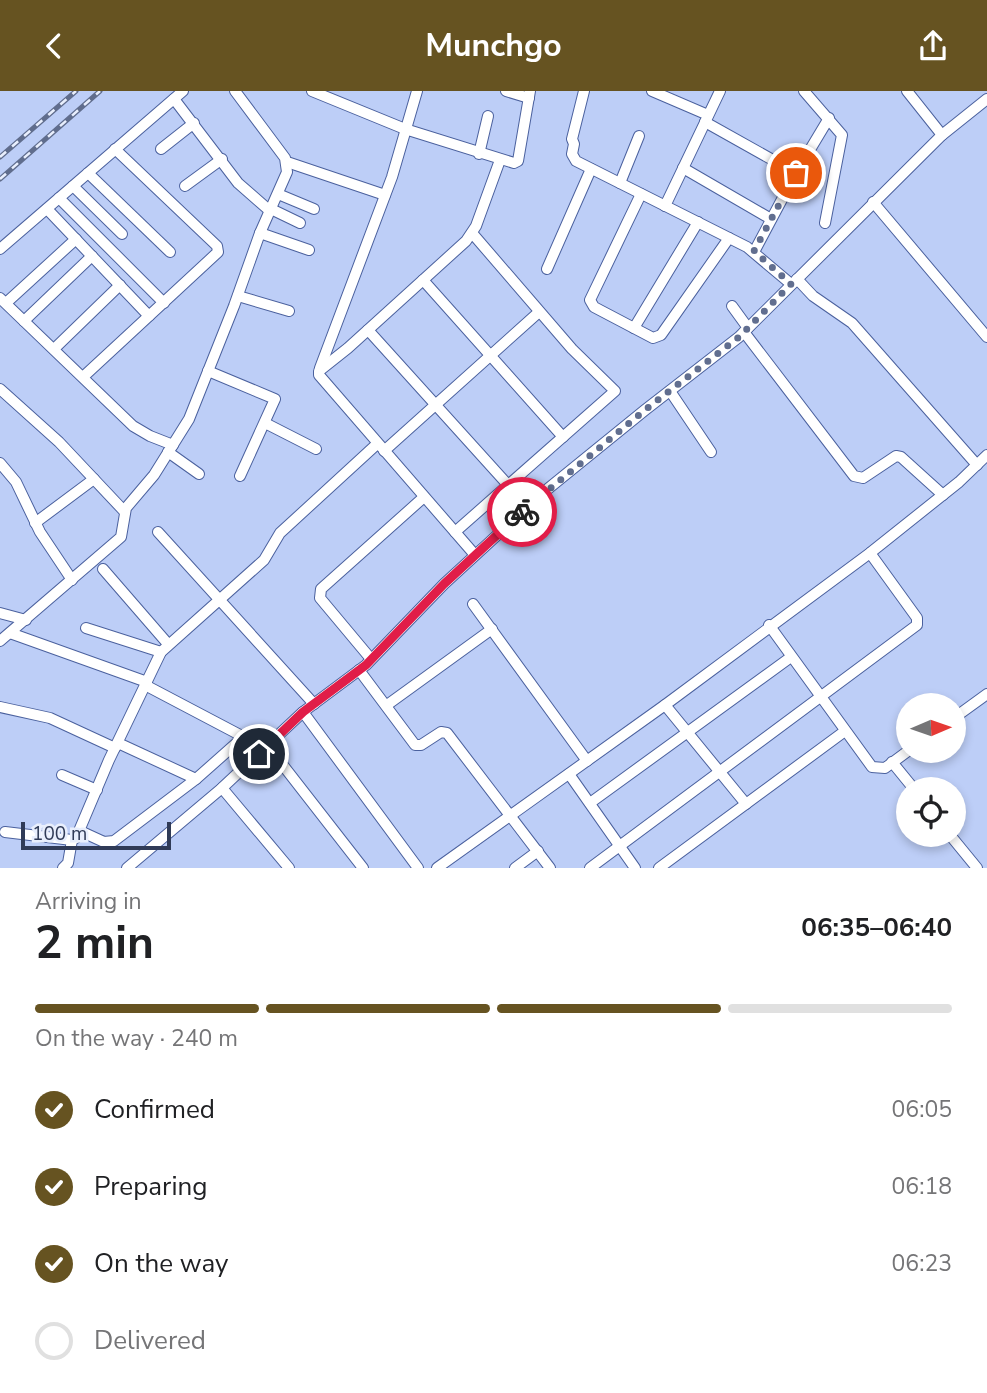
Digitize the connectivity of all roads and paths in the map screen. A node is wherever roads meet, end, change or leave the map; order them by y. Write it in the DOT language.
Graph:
graph roads {
  1 [pos="235,91"];
  2 [pos="312,91"];
  3 [pos="417,91"];
  4 [pos="506,91"];
  5 [pos="584,91"];
  6 [pos="652,91"];
  7 [pos="720,91"];
  8 [pos="804,91"];
  9 [pos="907,91"];
  10 [pos="179,95"];
  11 [pos="529,95"];
  12 [pos="987,99"];
  13 [pos="488,116"];
  14 [pos="707,118"];
  15 [pos="829,118"];
  16 [pos="194,123"];
  17 [pos="405,129"];
  18 [pos="942,135"];
  19 [pos="639,136"];
  20 [pos="115,149"];
  21 [pos="161,149"];
  22 [pos="479,153"];
  23 [pos="222,159"];
  24 [pos="500,160"];
  25 [pos="287,162"];
  26 [pos="683,168"];
  27 [pos="591,169"];
  28 [pos="88,173"];
  29 [pos="796,173"];
  30 [pos="620,183"];
  31 [pos="73,185"];
  32 [pos="186,186"];
  33 [pos="278,194"];
  34 [pos="641,194"];
  35 [pos="385,195"];
  36 [pos="59,198"];
  37 [pos="873,202"];
  38 [pos="665,206"];
  39 [pos="47,209"];
  40 [pos="314,209"];
  41 [pos="270,210"];
  42 [pos="771,219"];
  43 [pos="698,222"];
  44 [pos="300,223"];
  45 [pos="825,223"];
  46 [pos="260,233"];
  47 [pos="472,233"];
  48 [pos="122,234"];
  49 [pos="729,238"];
  50 [pos="76,239"];
  51 [pos="0,249"];
  52 [pos="309,250"];
  53 [pos="754,251"];
  54 [pos="170,252"];
  55 [pos="92,256"];
  56 [pos="547,269"];
  57 [pos="423,280"];
  58 [pos="794,281"];
  59 [pos="120,285"];
  60 [pos="238,296"];
  61 [pos="3,300"];
  62 [pos="164,303"];
  63 [pos="732,306"];
  64 [pos="289,311"];
  65 [pos="539,311"];
  66 [pos="149,316"];
  67 [pos="24,321"];
  68 [pos="634,328"];
  69 [pos="368,330"];
  70 [pos="746,330"];
  71 [pos="987,337"];
  72 [pos="54,349"];
  73 [pos="489,356"];
  74 [pos="319,370"];
  75 [pos="208,372"];
  76 [pos="83,377"];
  77 [pos="670,391"];
  78 [pos="2,395"];
  79 [pos="436,404"];
  80 [pos="265,423"];
  81 [pos="563,437"];
  82 [pos="380,447"];
  83 [pos="170,449"];
  84 [pos="316,449"];
  85 [pos="711,452"];
  86 [pos="987,455"];
  87 [pos="0,463"];
  88 [pos="976,465"];
  89 [pos="199,474"];
  90 [pos="240,476"];
  91 [pos="94,479"];
  92 [pos="508,485"];
  93 [pos="943,495"];
  94 [pos="424,497"];
  95 [pos="124,511"];
  96 [pos="35,523"];
  97 [pos="158,532"];
  98 [pos="455,532"];
  99 [pos="870,553"];
  100 [pos="475,555"];
  101 [pos="103,569"];
  102 [pos="72,580"];
  103 [pos="218,599"];
  104 [pos="473,604"];
  105 [pos="0,613"];
  106 [pos="26,619"];
  107 [pos="769,625"];
  108 [pos="86,628"];
  109 [pos="492,629"];
  110 [pos="10,633"];
  111 [pos="0,641"];
  112 [pos="164,648"];
  113 [pos="791,657"];
  114 [pos="372,659"];
  115 [pos="359,670"];
  116 [pos="146,684"];
  117 [pos="987,694"];
  118 [pos="820,696"];
  119 [pos="314,704"];
  120 [pos="387,705"];
  121 [pos="664,705"];
  122 [pos="0,707"];
  123 [pos="966,709"];
  124 [pos="303,712"];
  125 [pos="845,731"];
  126 [pos="687,732"];
  127 [pos="268,745"];
  128 [pos="117,746"];
  129 [pos="896,759"];
  130 [pos="587,761"];
  131 [pos="892,762"];
  132 [pos="719,771"];
  133 [pos="569,774"];
  134 [pos="62,775"];
  135 [pos="904,777"];
  136 [pos="196,779"];
  137 [pos="222,788"];
  138 [pos="97,790"];
  139 [pos="590,803"];
  140 [pos="746,804"];
  141 [pos="511,816"];
  142 [pos="5,832"];
  143 [pos="76,835"];
  144 [pos="619,846"];
  145 [pos="960,847"];
  146 [pos="538,851"];
  147 [pos="63,868"];
  148 [pos="127,868"];
  149 [pos="289,868"];
  150 [pos="363,868"];
  151 [pos="418,868"];
  152 [pos="437,868"];
  153 [pos="515,868"];
  154 [pos="550,868"];
  155 [pos="590,868"];
  156 [pos="635,868"];
  157 [pos="659,868"];
  158 [pos="977,868"];
  1 -- 25 [label="street"];
  2 -- 17 [label="street"];
  3 -- 17 [label="street"];
  4 -- 11 [label="street"];
  5 -- 27 [label="street"];
  6 -- 14 [label="street"];
  7 -- 14 [label="street"];
  8 -- 15 [label="street"];
  9 -- 18 [label="street"];
  10 -- 16 [label="street"];
  10 -- 20 [label="street"];
  11 -- 24 [label="street"];
  12 -- 18 [label="street"];
  13 -- 22 [label="street"];
  14 -- 26 [label="street"];
  14 -- 29 [label="street"];
  15 -- 29 [label="street"];
  15 -- 45 [label="street"];
  16 -- 21 [label="street"];
  16 -- 23 [label="street"];
  17 -- 22 [label="street"];
  17 -- 35 [label="street"];
  18 -- 37 [label="street"];
  19 -- 30 [label="street"];
  20 -- 28 [label="street"];
  20 -- 62 [label="street"];
  22 -- 24 [label="street"];
  23 -- 32 [label="street"];
  23 -- 41 [label="street"];
  24 -- 47 [label="street"];
  25 -- 33 [label="street"];
  25 -- 35 [label="street"];
  26 -- 38 [label="street"];
  26 -- 42 [label="street"];
  27 -- 30 [label="street"];
  27 -- 56 [label="street"];
  28 -- 31 [label="street"];
  28 -- 54 [label="street"];
  29 -- 42 [label="street"];
  30 -- 34 [label="street"];
  31 -- 36 [label="street"];
  31 -- 48 [label="street"];
  33 -- 40 [label="street"];
  33 -- 41 [label="street"];
  34 -- 38 [label="street"];
  34 -- 68 [label="street"];
  35 -- 74 [label="street"];
  36 -- 39 [label="street"];
  36 -- 62 [label="street"];
  37 -- 58 [label="street"];
  37 -- 71 [label="street"];
  38 -- 43 [label="street"];
  39 -- 50 [label="street"];
  39 -- 51 [label="street"];
  41 -- 44 [label="street"];
  41 -- 46 [label="street"];
  42 -- 53 [label="street"];
  43 -- 49 [label="street"];
  43 -- 68 [label="street"];
  46 -- 52 [label="street"];
  46 -- 60 [label="street"];
  47 -- 57 [label="street"];
  47 -- 65 [label="street"];
  49 -- 53 [label="street"];
  49 -- 68 [label="street"];
  50 -- 55 [label="street"];
  50 -- 61 [label="street"];
  53 -- 58 [label="street"];
  55 -- 59 [label="street"];
  55 -- 67 [label="street"];
  57 -- 69 [label="street"];
  57 -- 73 [label="street"];
  58 -- 70 [label="street"];
  58 -- 88 [label="street"];
  59 -- 66 [label="street"];
  59 -- 72 [label="street"];
  60 -- 64 [label="street"];
  60 -- 75 [label="street"];
  61 -- 67 [label="street"];
  62 -- 66 [label="street"];
  63 -- 70 [label="street"];
  65 -- 73 [label="street"];
  65 -- 81 [label="street"];
  66 -- 76 [label="street"];
  67 -- 72 [label="street"];
  69 -- 74 [label="street"];
  69 -- 79 [label="street"];
  70 -- 77 [label="street"];
  70 -- 93 [label="street"];
  72 -- 76 [label="street"];
  73 -- 79 [label="street"];
  73 -- 81 [label="street"];
  74 -- 82 [label="street"];
  75 -- 80 [label="street"];
  75 -- 83 [label="street"];
  76 -- 83 [label="street"];
  77 -- 85 [label="street"];
  77 -- 100 [label="street"];
  78 -- 91 [label="street"];
  79 -- 82 [label="street"];
  79 -- 92 [label="street"];
  80 -- 84 [label="street"];
  80 -- 90 [label="street"];
  81 -- 92 [label="street"];
  82 -- 94 [label="street"];
  82 -- 103 [label="street"];
  83 -- 89 [label="street"];
  83 -- 95 [label="street"];
  86 -- 88 [label="street"];
  87 -- 96 [label="street"];
  88 -- 93 [label="street"];
  91 -- 95 [label="street"];
  91 -- 96 [label="street"];
  92 -- 98 [label="street"];
  93 -- 99 [label="street"];
  94 -- 98 [label="street"];
  94 -- 114 [label="street"];
  95 -- 102 [label="street"];
  96 -- 102 [label="street"];
  97 -- 103 [label="street"];
  98 -- 100 [label="street"];
  99 -- 107 [label="street"];
  99 -- 118 [label="street"];
  100 -- 114 [label="street"];
  101 -- 112 [label="street"];
  102 -- 106 [label="street"];
  103 -- 112 [label="street"];
  103 -- 119 [label="street"];
  104 -- 109 [label="street"];
  105 -- 106 [label="street"];
  106 -- 110 [label="street"];
  107 -- 113 [label="street"];
  107 -- 121 [label="street"];
  108 -- 112 [label="street"];
  109 -- 120 [label="street"];
  109 -- 130 [label="street"];
  110 -- 111 [label="street"];
  110 -- 116 [label="street"];
  112 -- 116 [label="street"];
  113 -- 118 [label="street"];
  113 -- 126 [label="street"];
  114 -- 115 [label="street"];
  115 -- 119 [label="street"];
  115 -- 120 [label="street"];
  116 -- 128 [label="street"];
  116 -- 136 [label="street"];
  117 -- 123 [label="street"];
  118 -- 125 [label="street"];
  118 -- 132 [label="street"];
  119 -- 124 [label="street"];
  120 -- 141 [label="street"];
  121 -- 126 [label="street"];
  121 -- 130 [label="street"];
  122 -- 128 [label="street"];
  124 -- 127 [label="street"];
  124 -- 151 [label="street"];
  125 -- 131 [label="street"];
  125 -- 140 [label="street"];
  126 -- 132 [label="street"];
  126 -- 139 [label="street"];
  127 -- 137 [label="street"];
  127 -- 150 [label="street"];
  128 -- 136 [label="street"];
  128 -- 138 [label="street"];
  129 -- 131 [label="street"];
  130 -- 133 [label="street"];
  131 -- 135 [label="street"];
  132 -- 140 [label="street"];
  132 -- 144 [label="street"];
  133 -- 139 [label="street"];
  133 -- 141 [label="street"];
  134 -- 138 [label="street"];
  136 -- 143 [label="street"];
  137 -- 148 [label="street"];
  137 -- 149 [label="street"];
  138 -- 143 [label="street"];
  139 -- 144 [label="street"];
  140 -- 157 [label="street"];
  141 -- 146 [label="street"];
  141 -- 152 [label="street"];
  142 -- 143 [label="street"];
  143 -- 147 [label="street"];
  144 -- 155 [label="street"];
  144 -- 156 [label="street"];
  145 -- 158 [label="street"];
  146 -- 153 [label="street"];
  146 -- 154 [label="street"];
}
